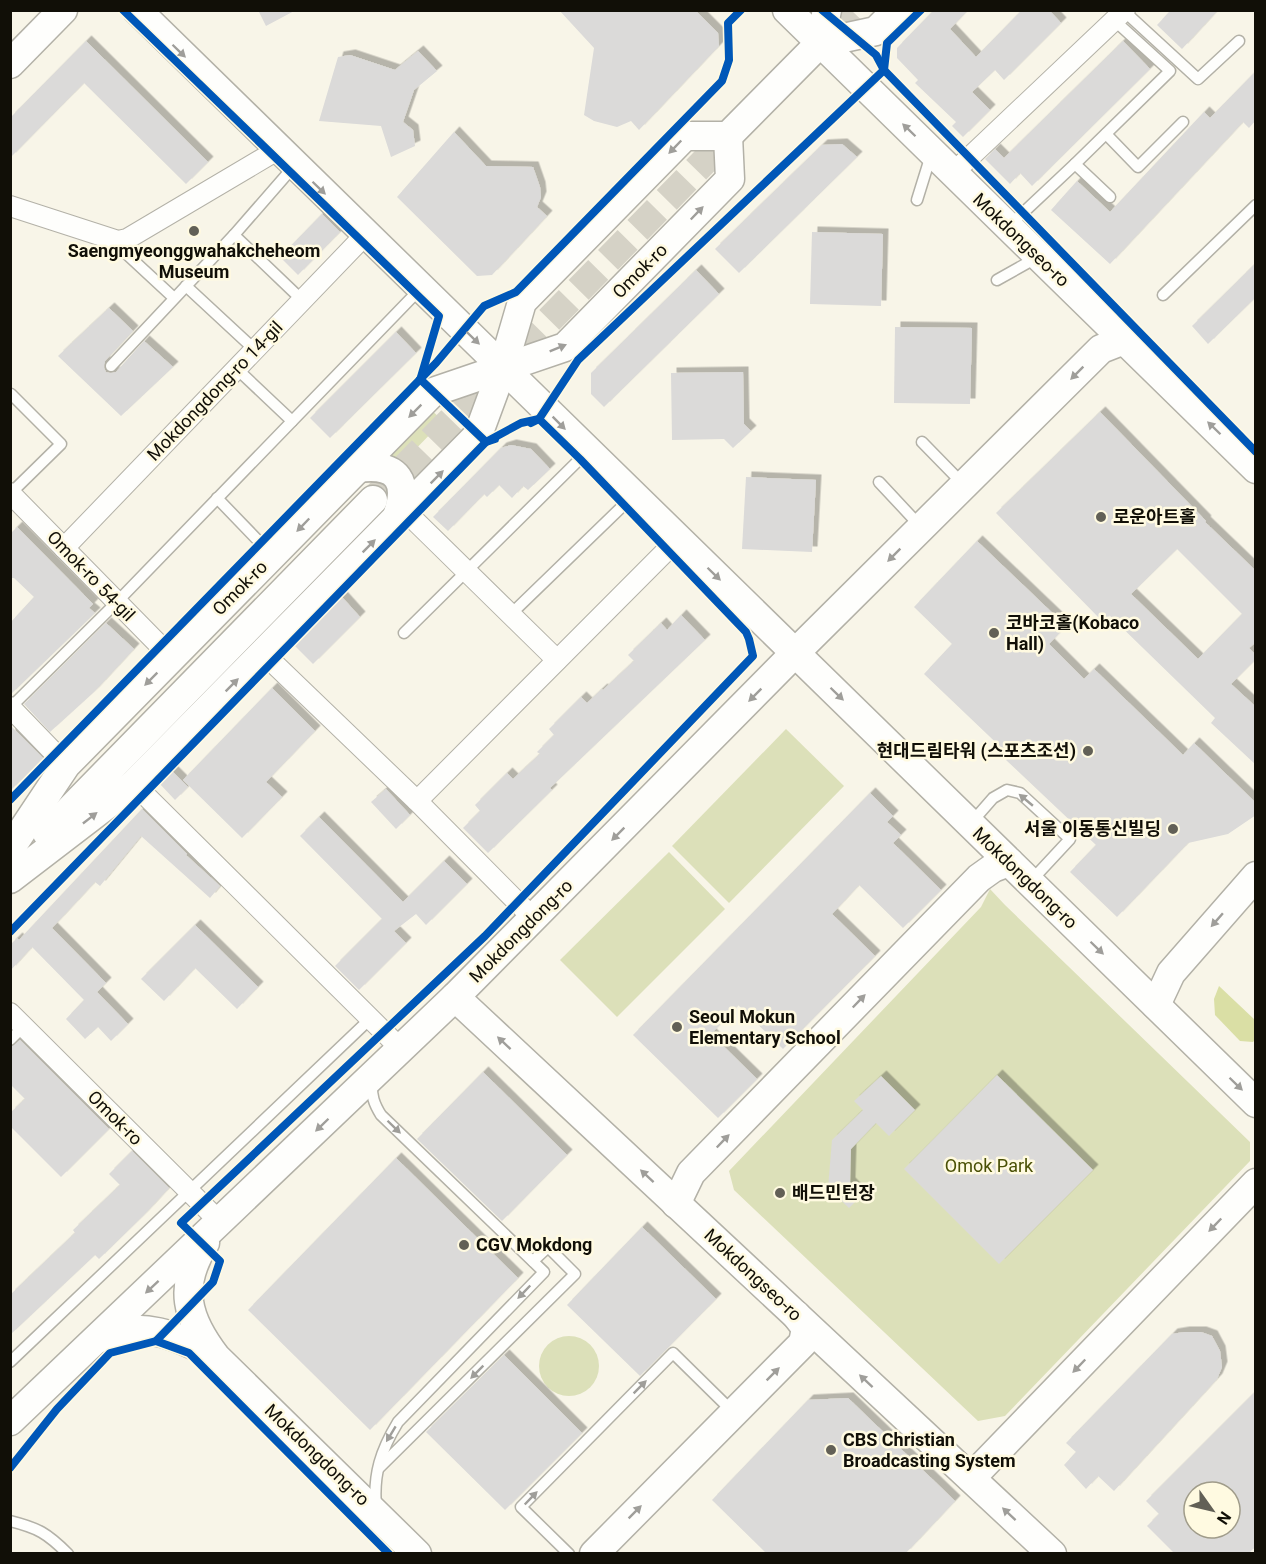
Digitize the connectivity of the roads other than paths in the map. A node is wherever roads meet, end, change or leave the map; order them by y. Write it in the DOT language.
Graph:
graph roads {
  1 [pos="63,10"];
  2 [pos="137,10"];
  3 [pos="787,10"];
  4 [pos="827,10"];
  5 [pos="897,10"];
  6 [pos="1121,14"];
  7 [pos="1239,41"];
  8 [pos="819,43"];
  9 [pos="10,64"];
  10 [pos="1183,122"];
  11 [pos="1106,134"];
  12 [pos="729,136"];
  13 [pos="932,152"];
  14 [pos="287,157"];
  15 [pos="1075,164"];
  16 [pos="953,173"];
  17 [pos="1110,198"];
  18 [pos="917,201"];
  19 [pos="1256,205"];
  20 [pos="10,206"];
  21 [pos="1008,227"];
  22 [pos="366,234"];
  23 [pos="234,235"];
  24 [pos="118,241"];
  25 [pos="1038,257"];
  26 [pos="997,280"];
  27 [pos="186,286"];
  28 [pos="422,288"];
  29 [pos="1163,295"];
  30 [pos="174,298"];
  31 [pos="302,300"];
  32 [pos="1124,340"];
  33 [pos="255,350"];
  34 [pos="111,366"];
  35 [pos="503,367"];
  36 [pos="237,369"];
  37 [pos="11,394"];
  38 [pos="292,421"];
  39 [pos="922,442"];
  40 [pos="588,451"];
  41 [pos="358,468"];
  42 [pos="1256,469"];
  43 [pos="879,482"];
  44 [pos="964,485"];
  45 [pos="11,494"];
  46 [pos="634,495"];
  47 [pos="217,498"];
  48 [pos="373,500"];
  49 [pos="400,514"];
  50 [pos="922,528"];
  51 [pos="678,539"];
  52 [pos="64,548"];
  53 [pos="273,556"];
  54 [pos="466,572"];
  55 [pos="117,602"];
  56 [pos="510,615"];
  57 [pos="404,633"];
  58 [pos="263,653"];
  59 [pos="795,653"];
  60 [pos="172,658"];
  61 [pos="557,660"];
  62 [pos="11,707"];
  63 [pos="66,765"];
  64 [pos="134,784"];
  65 [pos="417,801"];
  66 [pos="970,824"];
  67 [pos="10,849"];
  68 [pos="1009,862"];
  69 [pos="10,869"];
  70 [pos="1256,876"];
  71 [pos="10,879"];
  72 [pos="1030,882"];
  73 [pos="534,919"];
  74 [pos="455,997"];
  75 [pos="1156,1005"];
  76 [pos="370,1019"];
  77 [pos="15,1026"];
  78 [pos="401,1049"];
  79 [pos="373,1076"];
  80 [pos="1256,1103"];
  81 [pos="1256,1183"];
  82 [pos="190,1192"];
  83 [pos="676,1203"];
  84 [pos="230,1213"];
  85 [pos="533,1261"];
  86 [pos="796,1316"];
  87 [pos="96,1340"];
  88 [pos="216,1357"];
  89 [pos="10,1362"];
  90 [pos="734,1413"];
  91 [pos="10,1421"];
  92 [pos="377,1470"];
  93 [pos="971,1478"];
  94 [pos="376,1514"];
  95 [pos="10,1521"];
  96 [pos="68,1554"];
  97 [pos="417,1554"];
  98 [pos="569,1554"];
  99 [pos="594,1554"];
  100 [pos="1052,1554"];
  1 -- 9 [label="main road"];
  2 -- 14 [label="main road, Mokdongdong-ro, one-way"];
  3 -- 8 [label="main road, Mokdongseo-ro"];
  4 -- 8 [label="main road"];
  5 -- 8 [label="main road"];
  6 -- 7 [label="lane"];
  6 -- 11 [label="lane"];
  6 -- 16 [label="street"];
  8 -- 12 [label="main road"];
  13 -- 8 [label="main road, Mokdongseo-ro, one-way"];
  10 -- 11 [label="lane"];
  11 -- 15 [label="lane"];
  35 -- 12 [label="main road, Omok-ro, one-way"];
  12 -- 35 [label="main road, one-way"];
  13 -- 16 [label="main road, Mokdongseo-ro"];
  13 -- 18 [label="lane"];
  14 -- 22 [label="main road, Mokdongdong-ro, one-way"];
  14 -- 23 [label="lane"];
  14 -- 24 [label="street"];
  15 -- 17 [label="lane"];
  15 -- 21 [label="lane"];
  16 -- 21 [label="main road, Mokdongseo-ro"];
  19 -- 29 [label="lane"];
  20 -- 24 [label="street"];
  21 -- 25 [label="main road, Mokdongseo-ro"];
  22 -- 28 [label="main road, Mokdongdong-ro"];
  22 -- 31 [label="street, Mokdongdong-ro 14-gil"];
  23 -- 27 [label="lane"];
  23 -- 31 [label="lane"];
  24 -- 30 [label="lane"];
  25 -- 26 [label="lane"];
  25 -- 32 [label="main road, Mokdongseo-ro"];
  27 -- 30 [label="lane"];
  27 -- 33 [label="lane"];
  28 -- 35 [label="main road, Mokdongdong-ro, one-way"];
  28 -- 38 [label="lane"];
  30 -- 34 [label="lane"];
  31 -- 33 [label="street, Mokdongdong-ro 14-gil"];
  42 -- 32 [label="main road, Mokdongseo-ro, one-way"];
  32 -- 44 [label="main road, one-way"];
  33 -- 36 [label="street, Mokdongdong-ro 14-gil"];
  35 -- 40 [label="main road, Mokdongdong-ro, one-way"];
  35 -- 41 [label="main road, Omok-ro, one-way"];
  49 -- 35 [label="main road, one-way"];
  36 -- 38 [label="lane"];
  36 -- 52 [label="street, Mokdongdong-ro 14-gil"];
  37 -- 45 [label="lane, Omok-ro 54-gil"];
  38 -- 47 [label="lane"];
  39 -- 44 [label="lane"];
  40 -- 46 [label="main road, Mokdongdong-ro"];
  40 -- 54 [label="lane"];
  41 -- 49 [label="main road"];
  41 -- 53 [label="main road, Omok-ro, one-way"];
  43 -- 50 [label="lane"];
  44 -- 50 [label="main road"];
  45 -- 52 [label="street, Omok-ro 54-gil"];
  46 -- 51 [label="main road, Mokdongdong-ro"];
  46 -- 56 [label="lane"];
  47 -- 53 [label="lane"];
  47 -- 55 [label="lane"];
  48 -- 69 [label="main road, Omok-ro"];
  49 -- 54 [label="street"];
  58 -- 49 [label="main road, one-way"];
  50 -- 59 [label="main road, one-way"];
  51 -- 59 [label="main road, Mokdongdong-ro, one-way"];
  51 -- 61 [label="street"];
  52 -- 55 [label="street, Omok-ro 54-gil"];
  53 -- 60 [label="main road, Omok-ro"];
  54 -- 56 [label="street"];
  54 -- 57 [label="lane"];
  55 -- 60 [label="street, Omok-ro 54-gil"];
  55 -- 62 [label="lane"];
  56 -- 61 [label="street"];
  64 -- 58 [label="main road, one-way"];
  58 -- 65 [label="street"];
  59 -- 66 [label="main road, Mokdongdong-ro, one-way"];
  59 -- 73 [label="main road, Mokdongdong-ro, one-way"];
  60 -- 63 [label="main road, Omok-ro, one-way"];
  61 -- 65 [label="street"];
  62 -- 63 [label="street"];
  63 -- 67 [label="main road, Omok-ro"];
  71 -- 64 [label="main road, one-way"];
  64 -- 76 [label="street"];
  65 -- 73 [label="street"];
  66 -- 68 [label="main road, Mokdongdong-ro"];
  72 -- 66 [label="lane, one-way"];
  68 -- 72 [label="main road, Mokdongdong-ro"];
  83 -- 68 [label="main road, one-way"];
  70 -- 75 [label="main road, one-way"];
  72 -- 75 [label="main road, Mokdongdong-ro, one-way"];
  73 -- 74 [label="main road, Mokdongdong-ro"];
  74 -- 78 [label="main road, Mokdongdong-ro"];
  83 -- 74 [label="main road, Mokdongseo-ro, one-way"];
  75 -- 80 [label="main road, Mokdongdong-ro, one-way"];
  76 -- 78 [label="street"];
  76 -- 82 [label="lane"];
  77 -- 82 [label="street, Omok-ro"];
  78 -- 79 [label="main road, Mokdongdong-ro"];
  79 -- 84 [label="main road, Mokdongdong-ro, one-way"];
  79 -- 85 [label="lane, one-way"];
  81 -- 93 [label="main road, one-way"];
  82 -- 84 [label="street, Omok-ro"];
  82 -- 89 [label="lane"];
  83 -- 86 [label="main road, Mokdongseo-ro"];
  84 -- 87 [label="main road, Mokdongdong-ro, one-way"];
  84 -- 88 [label="main road, Mokdongdong-ro"];
  85 -- 92 [label="lane, one-way"];
  85 -- 92 [label="lane, one-way"];
  90 -- 86 [label="main road, one-way"];
  93 -- 86 [label="main road, Mokdongseo-ro, one-way"];
  87 -- 88 [label="main road, Mokdongdong-ro"];
  87 -- 91 [label="main road, Mokdongdong-ro"];
  88 -- 94 [label="main road, Mokdongdong-ro"];
  98 -- 90 [label="lane, one-way"];
  99 -- 90 [label="main road, one-way"];
  92 -- 94 [label="lane"];
  100 -- 93 [label="main road, Mokdongseo-ro, one-way"];
  94 -- 97 [label="main road, Mokdongdong-ro"];
  95 -- 96 [label="lane"];
}
